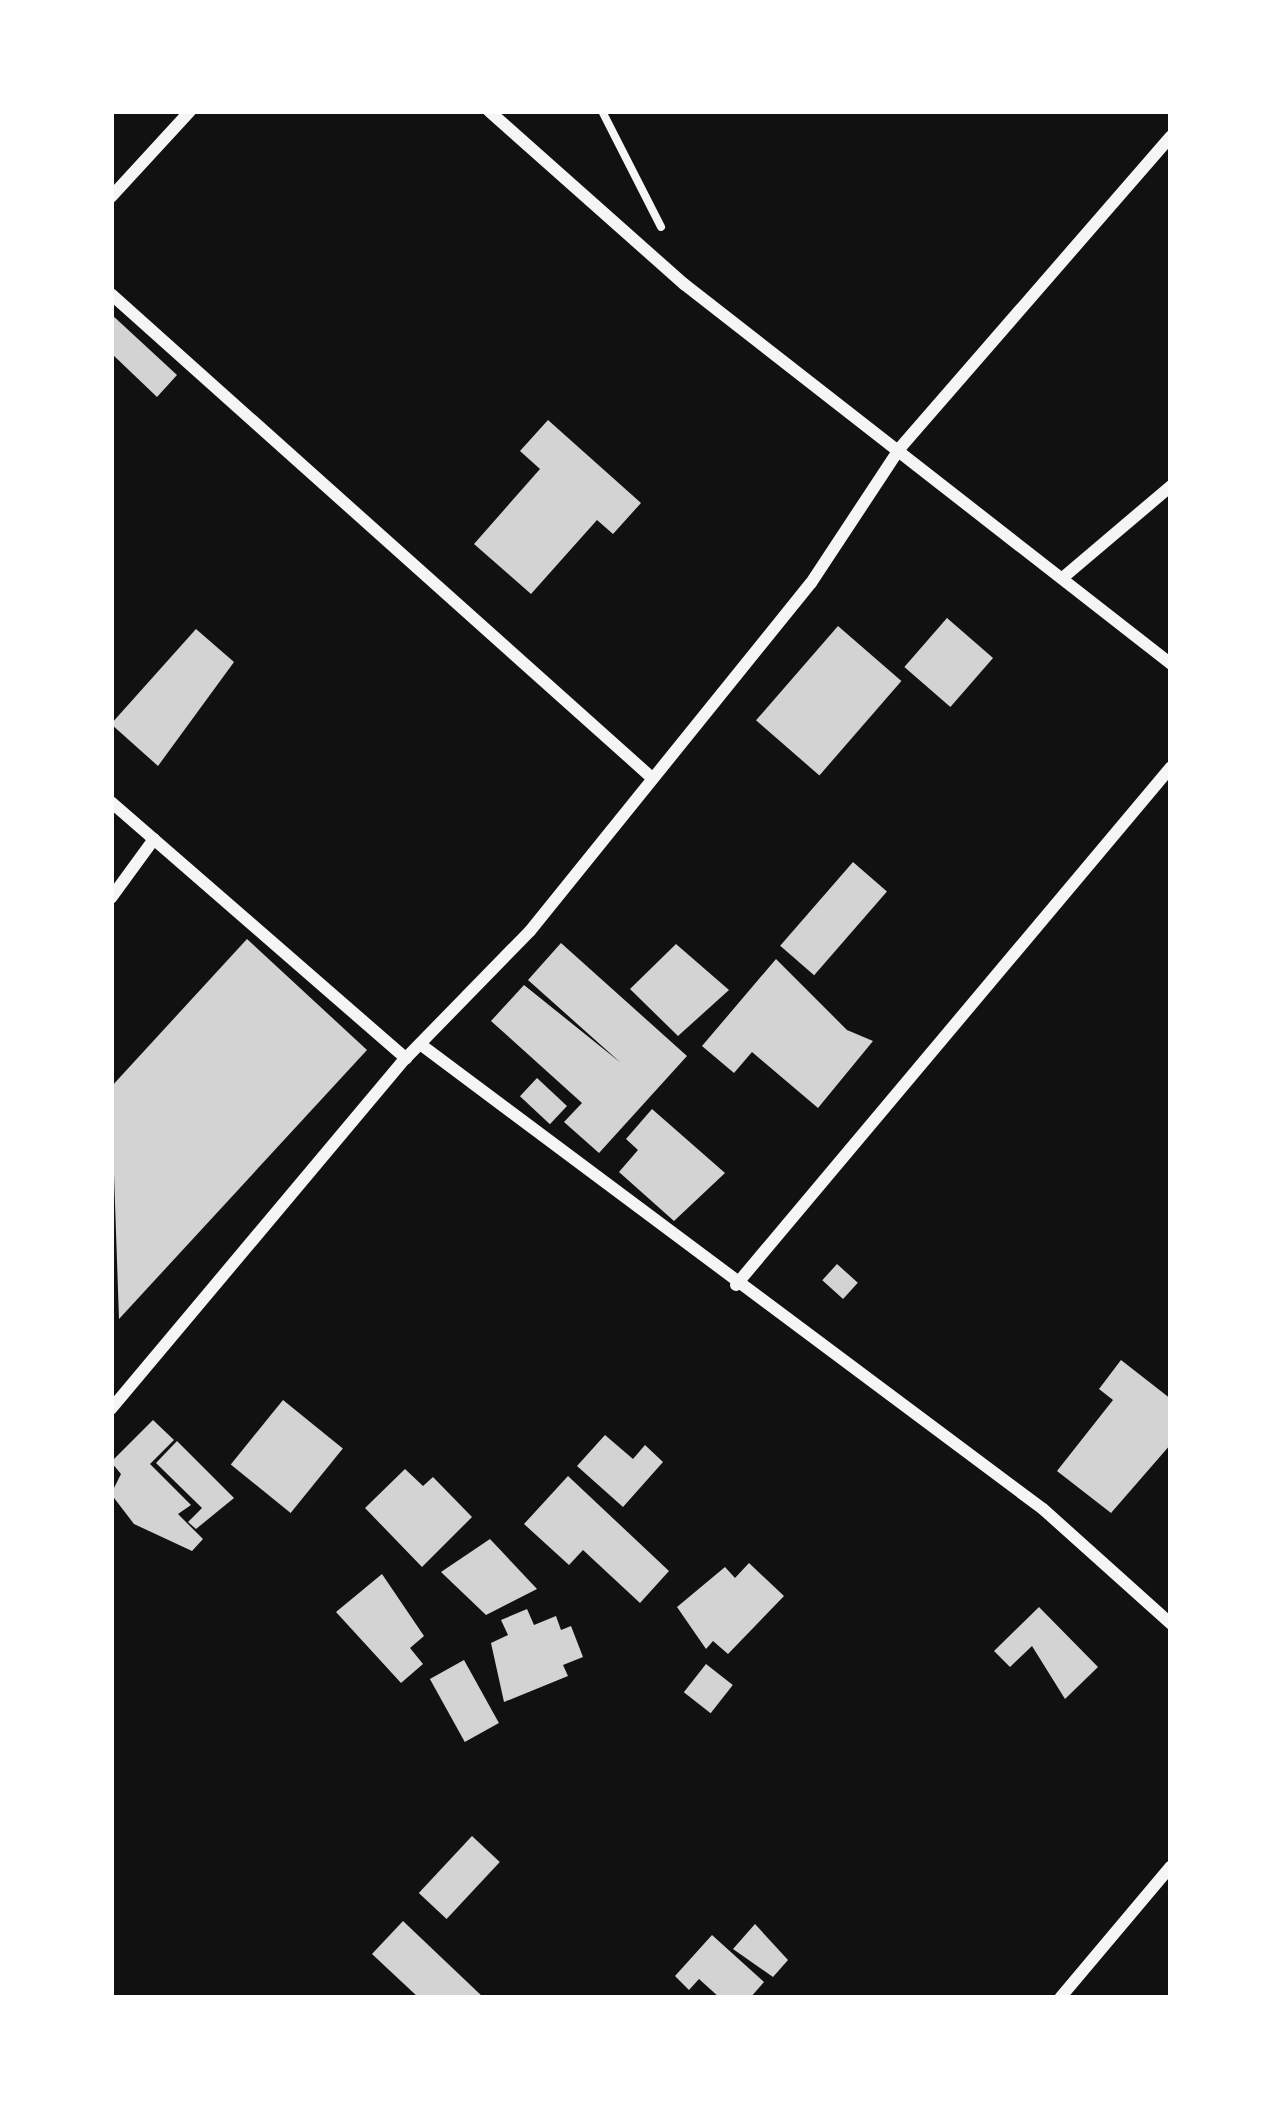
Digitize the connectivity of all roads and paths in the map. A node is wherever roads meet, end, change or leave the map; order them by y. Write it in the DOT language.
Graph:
graph roads {
  1 [pos="190,111"];
  2 [pos="489,111"];
  3 [pos="602,111"];
  4 [pos="1171,136"];
  5 [pos="111,197"];
  6 [pos="666,238"];
  7 [pos="111,294"];
  8 [pos="900,448"];
  9 [pos="1171,486"];
  10 [pos="1066,575"];
  11 [pos="1171,664"];
  12 [pos="1171,767"];
  13 [pos="651,777"];
  14 [pos="111,802"];
  15 [pos="154,839"];
  16 [pos="111,898"];
  17 [pos="420,1045"];
  18 [pos="406,1058"];
  19 [pos="736,1286"];
  20 [pos="111,1408"];
  21 [pos="1171,1624"];
  22 [pos="1171,1866"];
  23 [pos="1060,1998"];
  1 -- 5 [label="street"];
  2 -- 8 [label="street"];
  3 -- 6 [label="path"];
  4 -- 8 [label="street"];
  7 -- 13 [label="street"];
  8 -- 10 [label="street"];
  8 -- 13 [label="street"];
  9 -- 10 [label="street"];
  10 -- 11 [label="street"];
  12 -- 19 [label="street"];
  13 -- 17 [label="street"];
  14 -- 15 [label="street"];
  15 -- 16 [label="street"];
  15 -- 18 [label="street"];
  17 -- 18 [label="street"];
  17 -- 19 [label="street"];
  18 -- 20 [label="street"];
  19 -- 21 [label="street"];
  22 -- 23 [label="street"];
}
